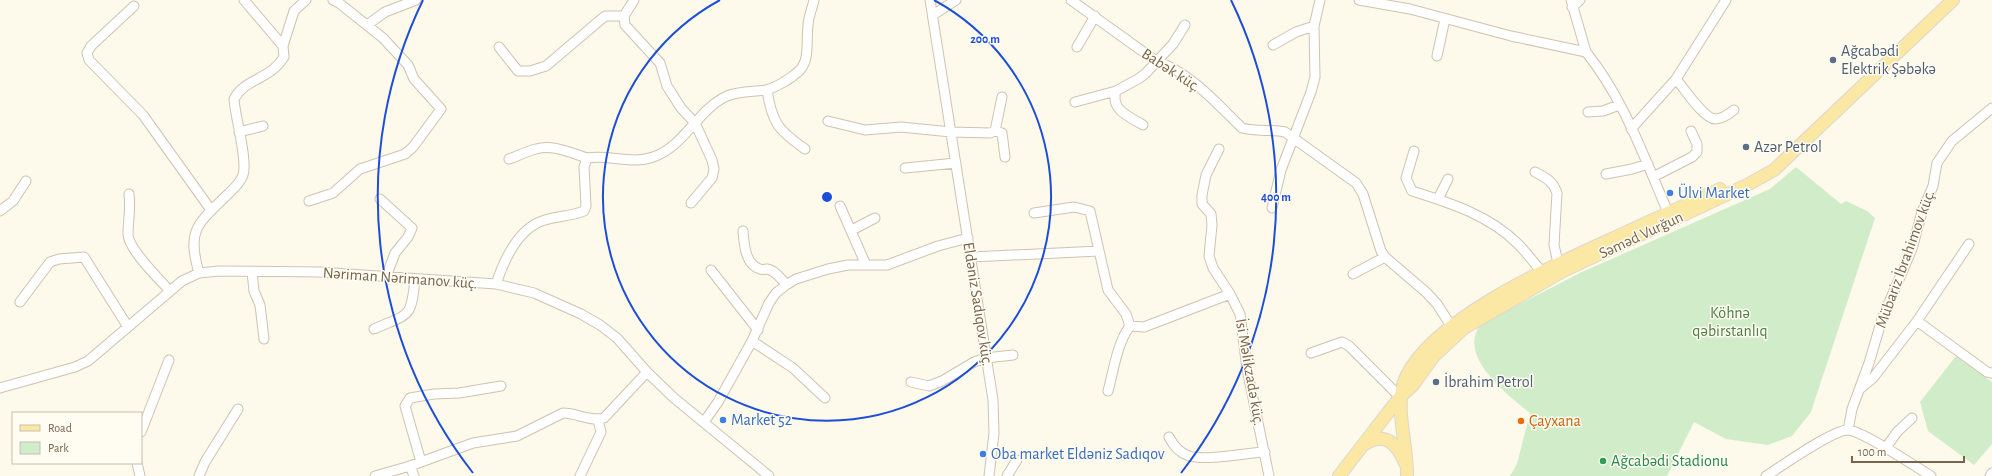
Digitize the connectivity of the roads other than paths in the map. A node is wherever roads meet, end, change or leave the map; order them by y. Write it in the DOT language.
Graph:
graph roads {
  1 [pos="244,0"];
  2 [pos="306,0"];
  3 [pos="333,0"];
  4 [pos="416,0"];
  5 [pos="634,0"];
  6 [pos="814,0"];
  7 [pos="930,0"];
  8 [pos="956,0"];
  9 [pos="1071,0"];
  10 [pos="1320,0"];
  11 [pos="1359,0"];
  12 [pos="1580,0"];
  13 [pos="1726,0"];
  14 [pos="1942,0"];
  15 [pos="1953,0"];
  16 [pos="1571,3"];
  17 [pos="1412,4"];
  18 [pos="134,6"];
  19 [pos="933,15"];
  20 [pos="624,16"];
  21 [pos="1095,16"];
  22 [pos="1445,19"];
  23 [pos="367,25"];
  24 [pos="1185,25"];
  25 [pos="1314,26"];
  26 [pos="1273,45"];
  27 [pos="283,46"];
  28 [pos="1077,46"];
  29 [pos="499,47"];
  30 [pos="1586,52"];
  31 [pos="1437,56"];
  32 [pos="1884,60"];
  33 [pos="1156,61"];
  34 [pos="1676,79"];
  35 [pos="767,90"];
  36 [pos="1116,91"];
  37 [pos="1002,97"];
  38 [pos="1075,102"];
  39 [pos="1618,105"];
  40 [pos="1992,108"];
  41 [pos="1734,110"];
  42 [pos="1588,112"];
  43 [pos="828,121"];
  44 [pos="695,124"];
  45 [pos="1144,125"];
  46 [pos="263,126"];
  47 [pos="1631,129"];
  48 [pos="995,131"];
  49 [pos="1691,131"];
  50 [pos="238,132"];
  51 [pos="952,132"];
  52 [pos="1294,139"];
  53 [pos="805,149"];
  54 [pos="1219,149"];
  55 [pos="1414,151"];
  56 [pos="1005,157"];
  57 [pos="587,158"];
  58 [pos="510,159"];
  59 [pos="956,163"];
  60 [pos="1648,164"];
  61 [pos="905,168"];
  62 [pos="1535,172"];
  63 [pos="1606,174"];
  64 [pos="1653,177"];
  65 [pos="1448,179"];
  66 [pos="26,181"];
  67 [pos="129,194"];
  68 [pos="380,199"];
  69 [pos="1438,200"];
  70 [pos="309,202"];
  71 [pos="691,203"];
  72 [pos="840,206"];
  73 [pos="1272,208"];
  74 [pos="211,210"];
  75 [pos="0,211"];
  76 [pos="1034,213"];
  77 [pos="1670,216"];
  78 [pos="876,218"];
  79 [pos="852,230"];
  80 [pos="743,231"];
  81 [pos="968,238"];
  82 [pos="1969,244"];
  83 [pos="1099,251"];
  84 [pos="1385,256"];
  85 [pos="972,257"];
  86 [pos="1558,263"];
  87 [pos="866,266"];
  88 [pos="711,270"];
  89 [pos="252,272"];
  90 [pos="1542,272"];
  91 [pos="199,273"];
  92 [pos="1353,274"];
  93 [pos="386,277"];
  94 [pos="415,279"];
  95 [pos="496,284"];
  96 [pos="786,285"];
  97 [pos="170,291"];
  98 [pos="1230,294"];
  99 [pos="20,302"];
  100 [pos="1917,320"];
  101 [pos="1130,326"];
  102 [pos="1451,326"];
  103 [pos="128,327"];
  104 [pos="374,329"];
  105 [pos="758,330"];
  106 [pos="264,339"];
  107 [pos="752,341"];
  108 [pos="1311,353"];
  109 [pos="1013,355"];
  110 [pos="986,358"];
  111 [pos="169,360"];
  112 [pos="647,372"];
  113 [pos="1992,373"];
  114 [pos="911,382"];
  115 [pos="501,386"];
  116 [pos="0,388"];
  117 [pos="1860,389"];
  118 [pos="1108,390"];
  119 [pos="1400,397"];
  120 [pos="825,398"];
  121 [pos="238,409"];
  122 [pos="1912,418"];
  123 [pos="598,420"];
  124 [pos="704,422"];
  125 [pos="142,429"];
  126 [pos="1848,430"];
  127 [pos="1169,437"];
  128 [pos="1362,446"];
  129 [pos="1886,449"];
  130 [pos="1265,452"];
  131 [pos="1017,460"];
  132 [pos="421,462"];
  133 [pos="137,464"];
  134 [pos="410,466"];
  135 [pos="1916,472"];
  136 [pos="1992,473"];
  137 [pos="763,474"];
  138 [pos="1407,474"];
  139 [pos="140,476"];
  140 [pos="199,476"];
  141 [pos="375,476"];
  142 [pos="414,476"];
  143 [pos="580,476"];
  144 [pos="989,476"];
  145 [pos="1007,476"];
  146 [pos="1269,476"];
  147 [pos="1339,476"];
  148 [pos="1766,476"];
  149 [pos="1931,476"];
  150 [pos="1990,476"];
  1 -- 27 [label="street"];
  2 -- 27 [label="street"];
  3 -- 23 [label="street"];
  4 -- 23 [label="street"];
  5 -- 20 [label="street"];
  6 -- 35 [label="street"];
  7 -- 19 [label="street, Eldəniz Sadıqov küç."];
  8 -- 19 [label="street"];
  9 -- 21 [label="street, Babək küç."];
  10 -- 25 [label="street"];
  11 -- 17 [label="street"];
  12 -- 16 [label="street"];
  13 -- 34 [label="street"];
  14 -- 32 [label="main road, Səməd Vurğun"];
  15 -- 32 [label="main road, Səməd Vurğun"];
  16 -- 30 [label="street"];
  17 -- 22 [label="street"];
  18 -- 74 [label="street"];
  19 -- 51 [label="street, Eldəniz Sadıqov küç."];
  20 -- 29 [label="street"];
  20 -- 44 [label="street"];
  21 -- 28 [label="street"];
  21 -- 33 [label="street, Babək küç."];
  22 -- 30 [label="street"];
  22 -- 31 [label="street"];
  23 -- 70 [label="street"];
  24 -- 33 [label="street"];
  25 -- 26 [label="street"];
  25 -- 52 [label="street"];
  27 -- 50 [label="street"];
  30 -- 39 [label="street"];
  32 -- 77 [label="main road, Səməd Vurğun"];
  33 -- 36 [label="street"];
  33 -- 52 [label="street, Babək küç."];
  34 -- 41 [label="street"];
  34 -- 47 [label="street"];
  35 -- 44 [label="street"];
  35 -- 53 [label="street"];
  36 -- 38 [label="street"];
  36 -- 45 [label="street"];
  37 -- 48 [label="street"];
  39 -- 42 [label="street"];
  39 -- 47 [label="street"];
  40 -- 117 [label="street, Mübariz İbrahimov küç."];
  43 -- 51 [label="street"];
  44 -- 57 [label="street"];
  44 -- 71 [label="street"];
  46 -- 50 [label="street"];
  47 -- 60 [label="street"];
  48 -- 51 [label="street"];
  48 -- 56 [label="street"];
  49 -- 64 [label="street"];
  50 -- 74 [label="street"];
  51 -- 59 [label="street, Eldəniz Sadıqov küç."];
  52 -- 73 [label="street"];
  52 -- 84 [label="street, Babək küç."];
  54 -- 98 [label="street, İsi Məlikzadə küç."];
  55 -- 69 [label="street"];
  57 -- 58 [label="street"];
  57 -- 95 [label="street"];
  59 -- 61 [label="street"];
  59 -- 81 [label="street, Eldəniz Sadıqov küç."];
  60 -- 63 [label="street"];
  60 -- 64 [label="street"];
  62 -- 86 [label="street"];
  64 -- 77 [label="street"];
  65 -- 69 [label="street"];
  66 -- 75 [label="street"];
  67 -- 97 [label="street"];
  68 -- 93 [label="street"];
  69 -- 90 [label="street"];
  72 -- 79 [label="street"];
  74 -- 91 [label="street"];
  76 -- 83 [label="street"];
  77 -- 86 [label="main road, Səməd Vurğun"];
  77 -- 119 [label="main road, Səməd Vurğun"];
  78 -- 79 [label="street"];
  79 -- 87 [label="street"];
  80 -- 96 [label="street"];
  81 -- 85 [label="street, Eldəniz Sadıqov küç."];
  81 -- 87 [label="street"];
  82 -- 100 [label="street"];
  83 -- 85 [label="street"];
  83 -- 101 [label="street"];
  84 -- 92 [label="street"];
  84 -- 102 [label="street"];
  85 -- 110 [label="street, Eldəniz Sadıqov küç."];
  86 -- 90 [label="main road, Səməd Vurğun"];
  87 -- 96 [label="street"];
  88 -- 105 [label="street"];
  89 -- 91 [label="street, Nəriman Nərimanov küç."];
  89 -- 93 [label="street, Nəriman Nərimanov küç."];
  89 -- 106 [label="street"];
  90 -- 102 [label="main road, Səməd Vurğun"];
  91 -- 97 [label="street, Nəriman Nərimanov küç."];
  93 -- 94 [label="street, Nəriman Nərimanov küç."];
  94 -- 95 [label="street, Nəriman Nərimanov küç."];
  94 -- 104 [label="street"];
  95 -- 112 [label="street, Nəriman Nərimanov küç."];
  96 -- 105 [label="street"];
  97 -- 103 [label="street, Nəriman Nərimanov küç."];
  98 -- 101 [label="street"];
  98 -- 130 [label="street, İsi Məlikzadə küç."];
  99 -- 103 [label="street"];
  100 -- 113 [label="street"];
  100 -- 117 [label="street"];
  101 -- 118 [label="street"];
  102 -- 119 [label="main road, Səməd Vurğun"];
  103 -- 116 [label="street, Nəriman Nərimanov küç."];
  105 -- 107 [label="street"];
  107 -- 120 [label="street"];
  107 -- 124 [label="street"];
  108 -- 119 [label="street"];
  109 -- 110 [label="street"];
  110 -- 114 [label="street"];
  110 -- 144 [label="street, Eldəniz Sadıqov küç."];
  111 -- 125 [label="street"];
  112 -- 123 [label="street"];
  112 -- 124 [label="street, Nəriman Nərimanov küç."];
  115 -- 132 [label="street"];
  117 -- 126 [label="street, Mübariz İbrahimov küç."];
  119 -- 128 [label="main road, Səməd Vurğun"];
  119 -- 138 [label="main road"];
  121 -- 140 [label="street"];
  122 -- 129 [label="street"];
  123 -- 132 [label="street"];
  123 -- 143 [label="street"];
  124 -- 137 [label="street, Nəriman Nərimanov küç."];
  126 -- 129 [label="street"];
  126 -- 148 [label="street"];
  127 -- 130 [label="street"];
  128 -- 138 [label="main road"];
  128 -- 147 [label="main road, Səməd Vurğun"];
  129 -- 135 [label="street"];
  130 -- 146 [label="street, İsi Məlikzadə küç."];
  131 -- 145 [label="street"];
  132 -- 134 [label="street"];
  133 -- 139 [label="street"];
  134 -- 141 [label="street"];
  134 -- 142 [label="street"];
  135 -- 149 [label="street"];
  136 -- 150 [label="street"];
}
